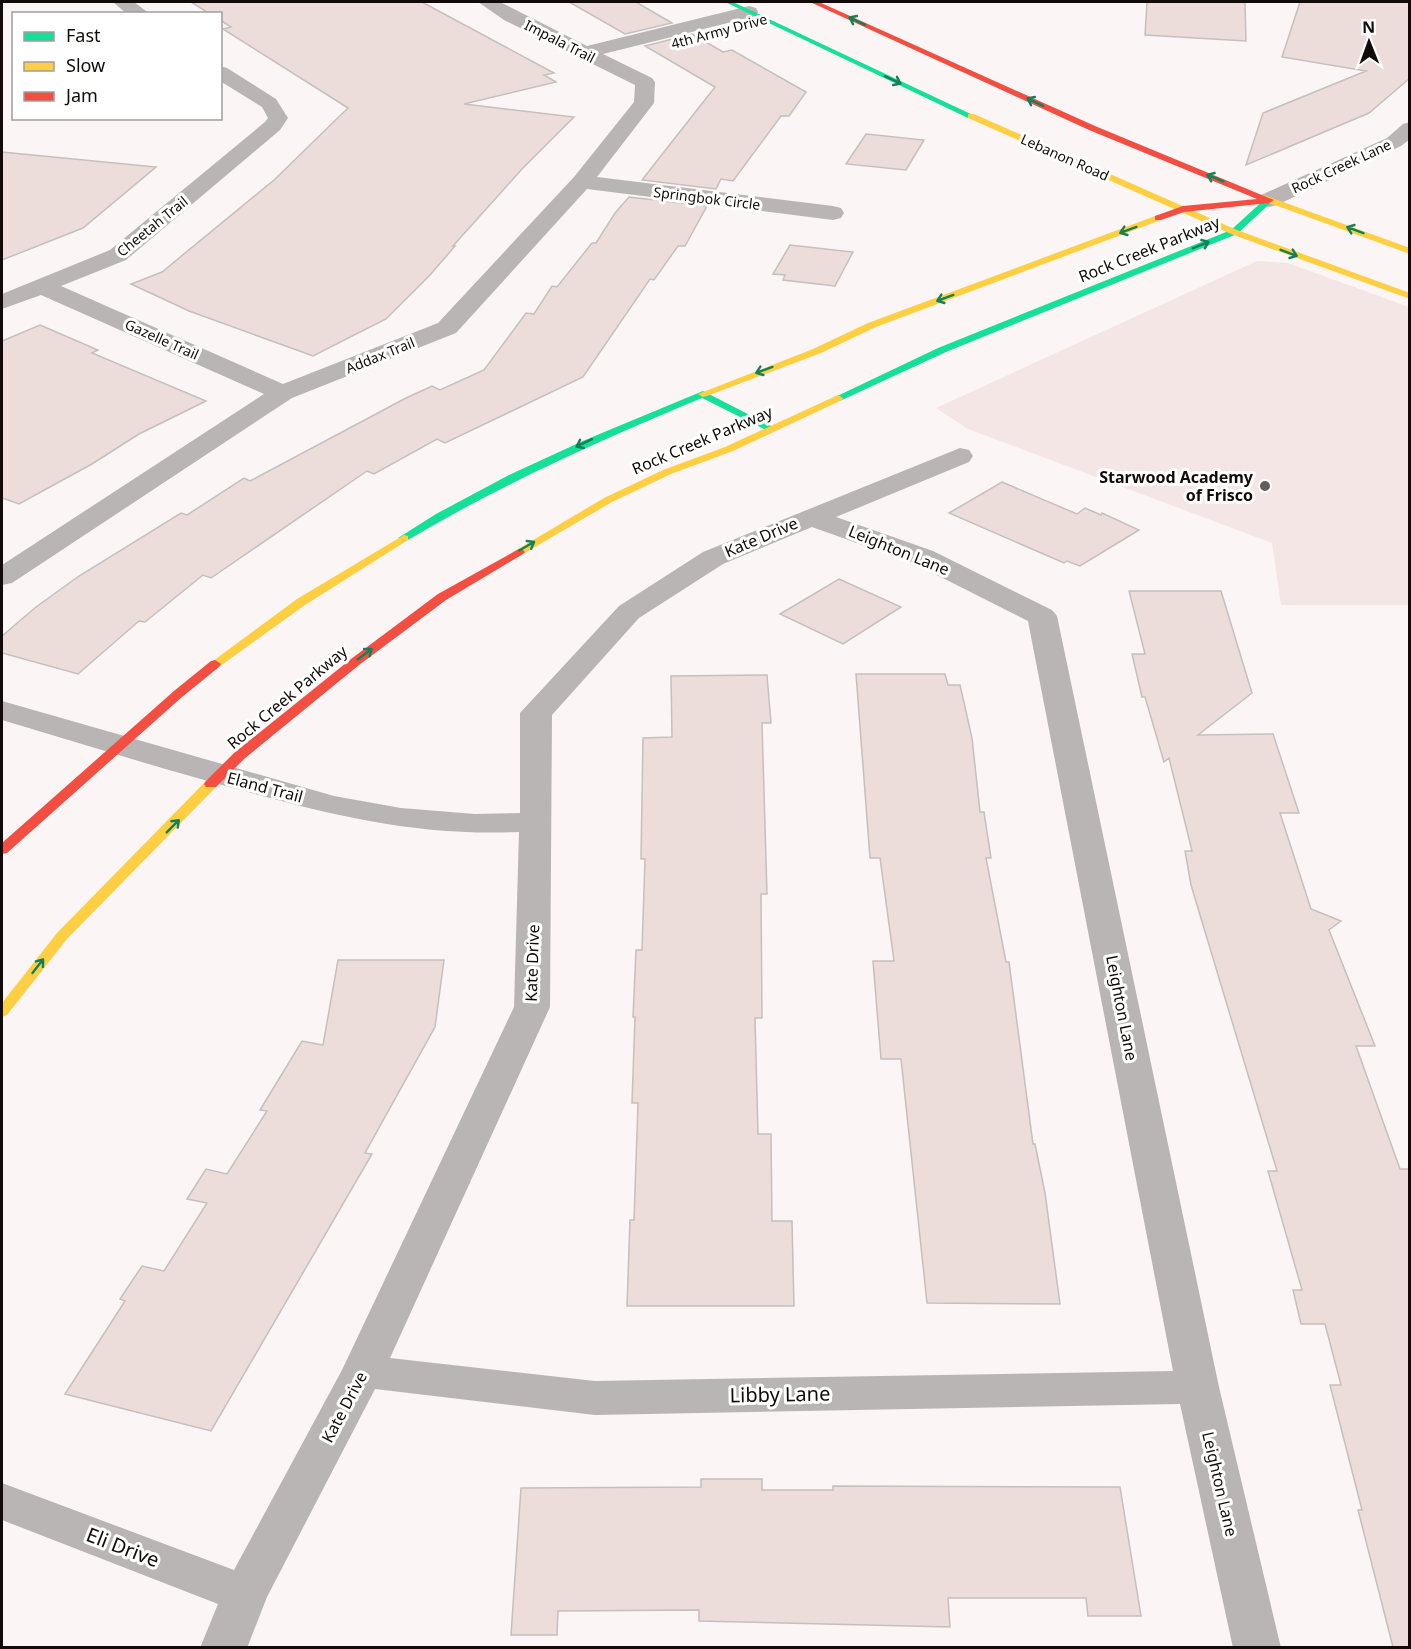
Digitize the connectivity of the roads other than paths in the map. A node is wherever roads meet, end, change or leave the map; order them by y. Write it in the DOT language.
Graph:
graph roads {
  1 [pos="122,2"];
  2 [pos="488,2"];
  3 [pos="728,2"];
  4 [pos="836,2"];
  5 [pos="818,3"];
  6 [pos="138,12"];
  7 [pos="762,12"];
  8 [pos="593,58"];
  9 [pos="222,73"];
  10 [pos="1404,139"];
  11 [pos="582,183"];
  12 [pos="1269,200"];
  13 [pos="1183,209"];
  14 [pos="832,213"];
  15 [pos="1234,232"];
  16 [pos="1410,251"];
  17 [pos="41,286"];
  18 [pos="1410,296"];
  19 [pos="2,302"];
  20 [pos="284,393"];
  21 [pos="702,394"];
  22 [pos="771,429"];
  23 [pos="960,456"];
  24 [pos="810,517"];
  25 [pos="2,576"];
  26 [pos="2,710"];
  27 [pos="119,745"];
  28 [pos="221,775"];
  29 [pos="536,822"];
  30 [pos="2,849"];
  31 [pos="2,1012"];
  32 [pos="363,1371"];
  33 [pos="1198,1387"];
  34 [pos="2,1501"];
  35 [pos="245,1594"];
  36 [pos="223,1647"];
  37 [pos="1257,1647"];
  1 -- 6 [label="street"];
  2 -- 8 [label="street, Impala Trail"];
  3 -- 7 [label="street, Lebanon Road"];
  4 -- 5 [label="street, 4th Army Drive"];
  5 -- 7 [label="street, 4th Army Drive"];
  12 -- 5 [label="street, one-way"];
  7 -- 8 [label="street, 4th Army Drive"];
  7 -- 13 [label="street, Lebanon Road, one-way"];
  8 -- 11 [label="street, Addax Trail"];
  9 -- 17 [label="street, Cheetah Trail"];
  10 -- 12 [label="street, Rock Creek Lane"];
  11 -- 14 [label="street, Springbok Circle"];
  11 -- 20 [label="street, Addax Trail"];
  12 -- 13 [label="street, Rock Creek Parkway"];
  12 -- 15 [label="street, Rock Creek Parkway"];
  16 -- 12 [label="street, one-way"];
  13 -- 15 [label="street, Lebanon Road"];
  13 -- 21 [label="street, Rock Creek Parkway, one-way"];
  15 -- 18 [label="street, Lebanon Road, one-way"];
  22 -- 15 [label="street, Rock Creek Parkway, one-way"];
  17 -- 19 [label="street, Cheetah Trail"];
  17 -- 20 [label="street, Gazelle Trail"];
  20 -- 25 [label="street, Addax Trail"];
  21 -- 22 [label="street"];
  21 -- 27 [label="street, Rock Creek Parkway, one-way"];
  28 -- 22 [label="street, Rock Creek Parkway, one-way"];
  23 -- 24 [label="street, Kate Drive"];
  24 -- 29 [label="street, Kate Drive"];
  24 -- 33 [label="street, Leighton Lane"];
  26 -- 27 [label="street, Eland Trail"];
  27 -- 28 [label="street, Eland Trail"];
  27 -- 30 [label="street, Rock Creek Parkway"];
  28 -- 29 [label="street, Eland Trail"];
  31 -- 28 [label="street, Rock Creek Parkway, one-way"];
  29 -- 32 [label="street, Kate Drive"];
  32 -- 33 [label="street, Libby Lane"];
  32 -- 35 [label="street, Kate Drive"];
  33 -- 37 [label="street, Leighton Lane"];
  34 -- 35 [label="street, Eli Drive"];
  35 -- 36 [label="street, Kate Drive"];
}
